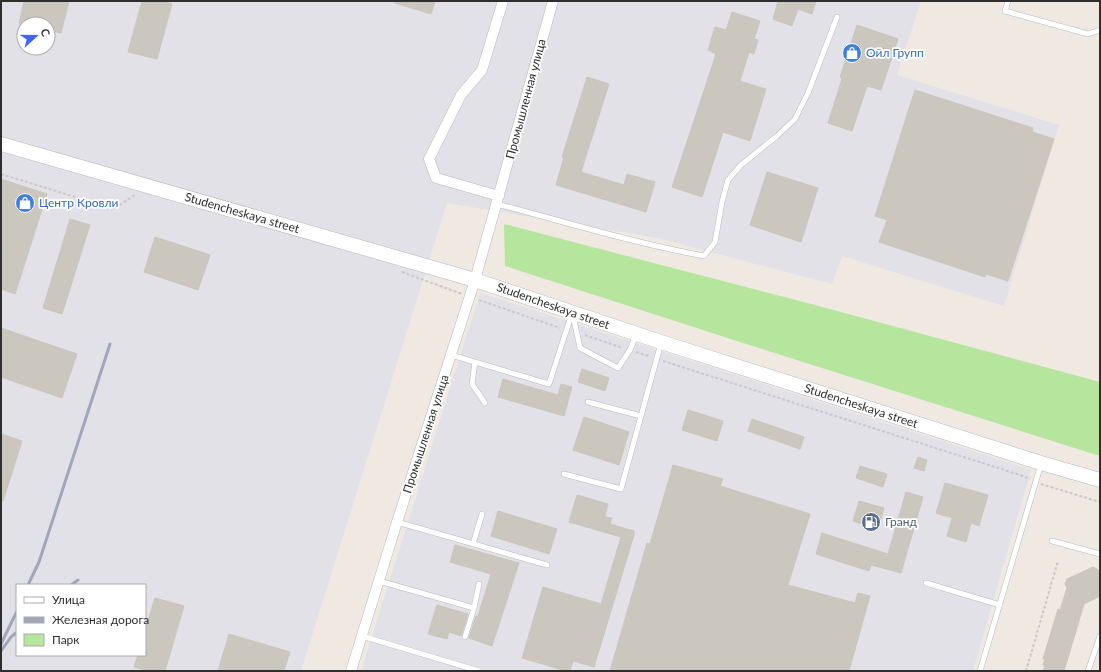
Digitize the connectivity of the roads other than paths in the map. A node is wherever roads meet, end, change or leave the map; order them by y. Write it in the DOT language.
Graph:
graph roads {
  1 [pos="504,1"];
  2 [pos="552,1"];
  3 [pos="1008,1"];
  4 [pos="837,17"];
  5 [pos="1100,30"];
  6 [pos="1,144"];
  7 [pos="498,200"];
  8 [pos="475,280"];
  9 [pos="572,312"];
  10 [pos="637,334"];
  11 [pos="661,342"];
  12 [pos="451,355"];
  13 [pos="475,362"];
  14 [pos="588,402"];
  15 [pos="485,403"];
  16 [pos="641,416"];
  17 [pos="1041,463"];
  18 [pos="564,474"];
  19 [pos="1100,480"];
  20 [pos="482,514"];
  21 [pos="397,522"];
  22 [pos="1052,540"];
  23 [pos="473,544"];
  24 [pos="1100,554"];
  25 [pos="547,565"];
  26 [pos="379,581"];
  27 [pos="926,583"];
  28 [pos="479,584"];
  29 [pos="1000,604"];
  30 [pos="474,608"];
  31 [pos="362,636"];
  32 [pos="1100,636"];
  33 [pos="464,637"];
  34 [pos="351,671"];
  35 [pos="479,671"];
  36 [pos="980,671"];
  37 [pos="1088,671"];
  1 -- 7 [label="street"];
  2 -- 7 [label="street, Промышленная улица"];
  3 -- 5 [label="lane"];
  4 -- 7 [label="lane"];
  6 -- 8 [label="main road, Studencheskaya street"];
  7 -- 8 [label="street, Промышленная улица"];
  8 -- 9 [label="main road, Studencheskaya street"];
  8 -- 12 [label="street, Промышленная улица"];
  9 -- 10 [label="main road, Studencheskaya street"];
  9 -- 10 [label="lane"];
  9 -- 13 [label="lane"];
  10 -- 11 [label="main road, Studencheskaya street"];
  11 -- 16 [label="lane"];
  11 -- 17 [label="main road, Studencheskaya street"];
  12 -- 13 [label="lane"];
  12 -- 21 [label="street, Промышленная улица"];
  13 -- 15 [label="lane"];
  14 -- 16 [label="lane"];
  16 -- 18 [label="lane"];
  17 -- 19 [label="main road, Studencheskaya street"];
  17 -- 29 [label="lane"];
  20 -- 23 [label="lane"];
  21 -- 23 [label="lane"];
  21 -- 26 [label="street, Промышленная улица"];
  22 -- 24 [label="lane"];
  23 -- 25 [label="lane"];
  26 -- 30 [label="lane"];
  26 -- 31 [label="street, Промышленная улица"];
  27 -- 29 [label="lane"];
  28 -- 30 [label="lane"];
  29 -- 36 [label="lane"];
  30 -- 33 [label="lane"];
  31 -- 34 [label="street, Промышленная улица"];
  31 -- 35 [label="lane"];
  32 -- 37 [label="lane"];
}
